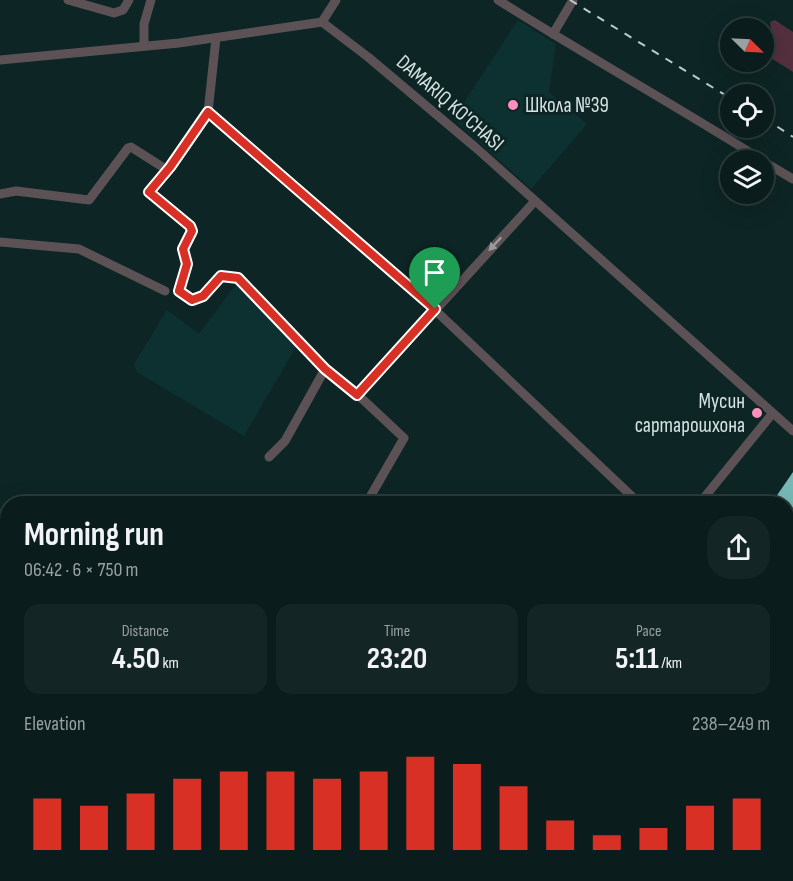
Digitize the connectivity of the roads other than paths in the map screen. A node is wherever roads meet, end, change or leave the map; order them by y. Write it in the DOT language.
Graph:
graph roads {
  1 [pos="68,0"];
  2 [pos="129,0"];
  3 [pos="151,0"];
  4 [pos="336,0"];
  5 [pos="498,0"];
  6 [pos="573,0"];
  7 [pos="322,22"];
  8 [pos="553,34"];
  9 [pos="216,38"];
  10 [pos="144,46"];
  11 [pos="0,60"];
  12 [pos="208,112"];
  13 [pos="746,150"];
  14 [pos="774,168"];
  15 [pos="166,169"];
  16 [pos="793,179"];
  17 [pos="0,194"];
  18 [pos="535,201"];
  19 [pos="0,242"];
  20 [pos="165,291"];
  21 [pos="435,309"];
  22 [pos="325,369"];
  23 [pos="357,395"];
  24 [pos="771,414"];
  25 [pos="793,431"];
  26 [pos="269,457"];
  27 [pos="371,496"];
  28 [pos="632,496"];
  29 [pos="705,496"];
  1 -- 2 [label="street"];
  3 -- 10 [label="street"];
  4 -- 7 [label="street"];
  5 -- 8 [label="street"];
  6 -- 8 [label="street"];
  7 -- 9 [label="street"];
  7 -- 18 [label="street, DAMARIQ KO'CHASI"];
  8 -- 13 [label="street"];
  9 -- 10 [label="street"];
  9 -- 12 [label="street"];
  10 -- 11 [label="street"];
  12 -- 15 [label="street"];
  12 -- 21 [label="street"];
  14 -- 16 [label="street"];
  15 -- 17 [label="street"];
  15 -- 22 [label="street"];
  18 -- 21 [label="street, one-way"];
  18 -- 24 [label="street, DAMARIQ KO'CHASI"];
  19 -- 20 [label="street"];
  21 -- 23 [label="street"];
  21 -- 28 [label="street"];
  22 -- 23 [label="street"];
  22 -- 26 [label="street"];
  23 -- 27 [label="street"];
  24 -- 25 [label="street, DAMARIQ KO'CHASI"];
  24 -- 29 [label="street"];
}
